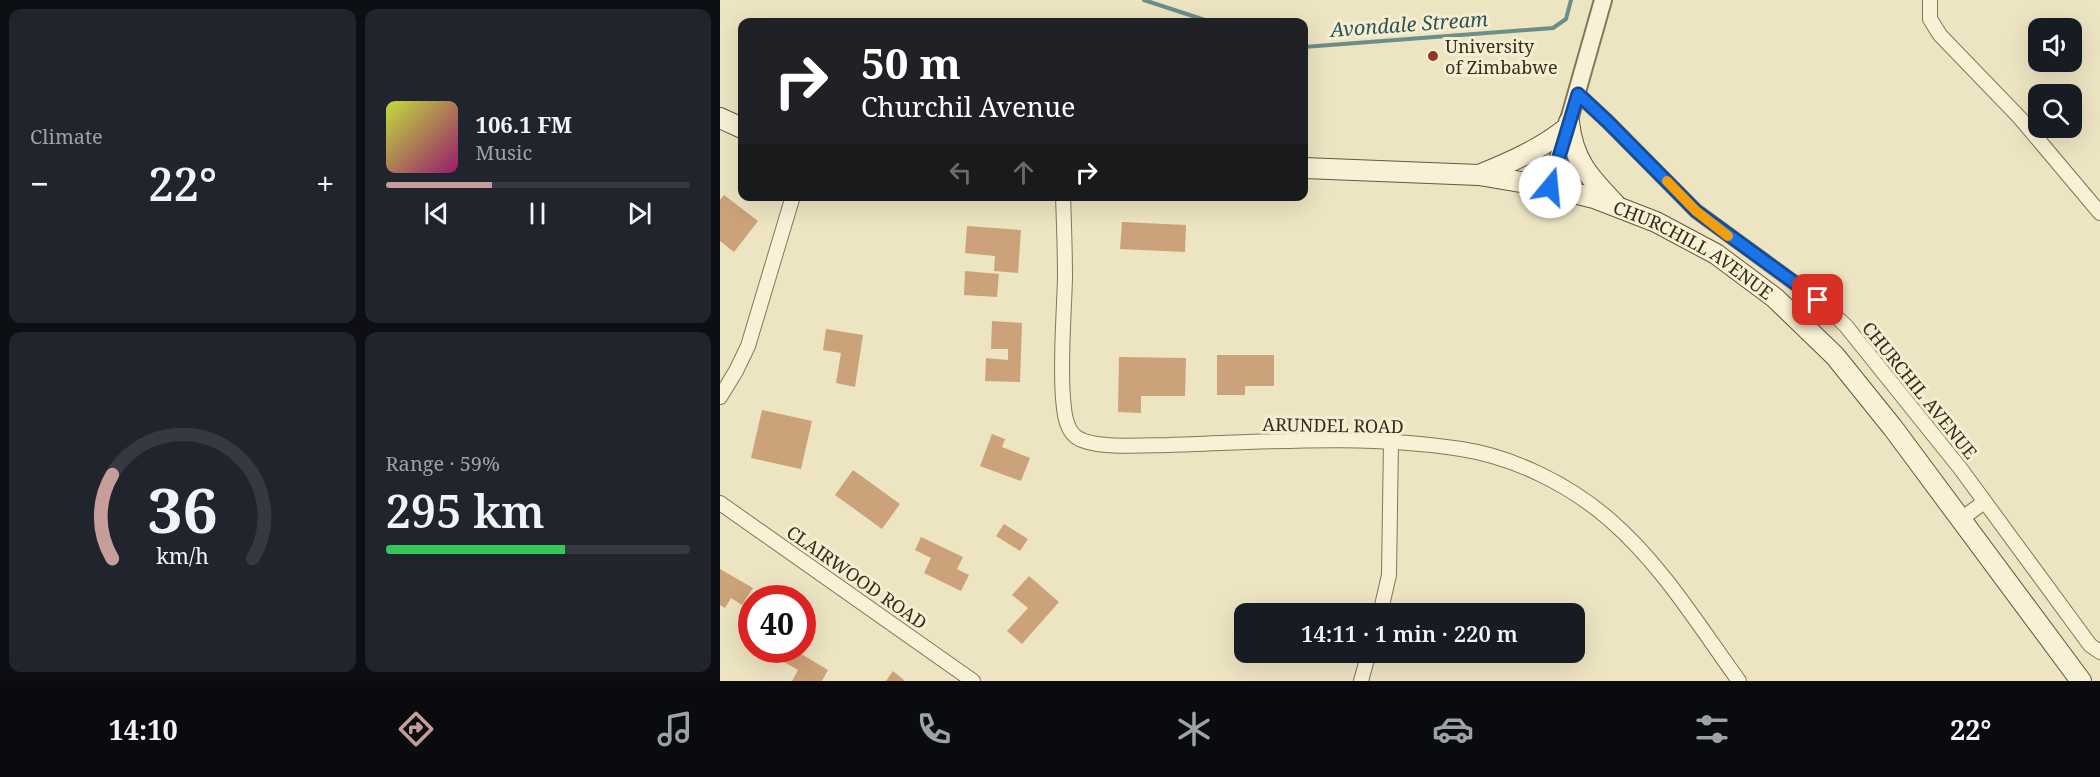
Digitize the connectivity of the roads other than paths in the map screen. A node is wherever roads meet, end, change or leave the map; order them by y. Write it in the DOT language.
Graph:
graph roads {
  1 [pos="1603,0"];
  2 [pos="1930,0"];
  3 [pos="1578,94"];
  4 [pos="720,118"];
  5 [pos="1569,124"];
  6 [pos="738,126"];
  7 [pos="1308,168"];
  8 [pos="1479,175"];
  9 [pos="1550,187"];
  10 [pos="792,201"];
  11 [pos="1063,201"];
  12 [pos="1619,208"];
  13 [pos="2100,213"];
  14 [pos="720,397"];
  15 [pos="1391,442"];
  16 [pos="1984,502"];
  17 [pos="720,503"];
  18 [pos="1960,520"];
  19 [pos="1383,603"];
  20 [pos="2095,648"];
  21 [pos="1366,663"];
  22 [pos="2078,676"];
  23 [pos="971,680"];
  24 [pos="1361,681"];
  25 [pos="1739,681"];
  26 [pos="2095,681"];
  1 -- 3 [label="street"];
  2 -- 13 [label="street"];
  3 -- 5 [label="street"];
  3 -- 16 [label="street, CHURCHIL AVENUE"];
  4 -- 6 [label="main road"];
  5 -- 8 [label="main road"];
  5 -- 9 [label="street"];
  5 -- 12 [label="main road"];
  7 -- 8 [label="main road, CHURCHILL AVENUE"];
  8 -- 9 [label="main road, CHURCHILL AVENUE"];
  9 -- 12 [label="main road, CHURCHILL AVENUE"];
  10 -- 14 [label="street"];
  11 -- 15 [label="street, ARUNDEL ROAD"];
  12 -- 18 [label="main road, CHURCHILL AVENUE"];
  15 -- 19 [label="street"];
  15 -- 25 [label="street, ARUNDEL ROAD"];
  16 -- 18 [label="street"];
  16 -- 20 [label="street, CHURCHIL AVENUE"];
  17 -- 23 [label="street, CLAIRWOOD ROAD"];
  18 -- 22 [label="main road, CHURCHILL AVENUE"];
  21 -- 24 [label="street"];
  22 -- 26 [label="main road"];
}
